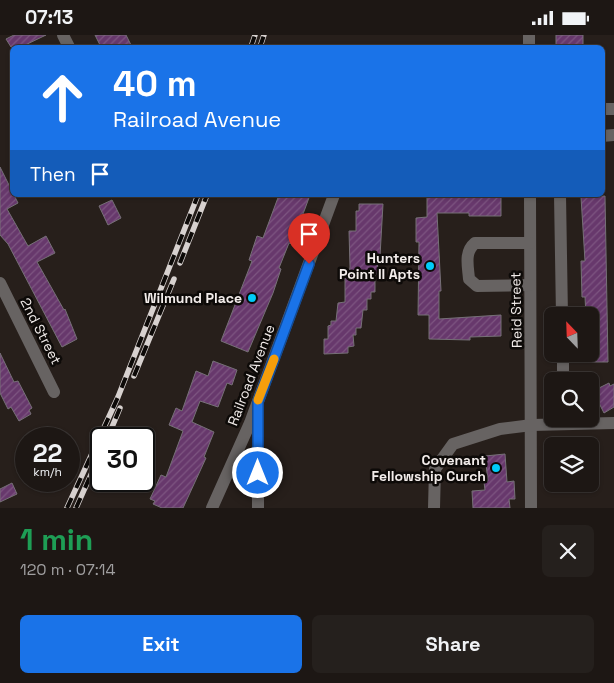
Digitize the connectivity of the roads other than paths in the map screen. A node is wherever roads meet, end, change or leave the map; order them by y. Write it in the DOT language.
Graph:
graph roads {
  1 [pos="333,197"];
  2 [pos="530,197"];
  3 [pos="560,197"];
  4 [pos="530,243"];
  5 [pos="0,283"];
  6 [pos="530,285"];
  7 [pos="562,307"];
  8 [pos="54,392"];
  9 [pos="258,402"];
  10 [pos="599,423"];
  11 [pos="614,423"];
  12 [pos="544,424"];
  13 [pos="532,425"];
  14 [pos="212,508"];
  15 [pos="258,508"];
  16 [pos="434,508"];
  17 [pos="531,508"];
  1 -- 9 [label="street, Railroad Avenue"];
  2 -- 4 [label="street, Reid Street"];
  3 -- 7 [label="street"];
  4 -- 6 [label="street, Reid Street"];
  4 -- 6 [label="street"];
  5 -- 8 [label="street, 2nd Street"];
  6 -- 13 [label="street, Reid Street"];
  9 -- 14 [label="street, Railroad Avenue"];
  9 -- 15 [label="street"];
  10 -- 11 [label="street"];
  12 -- 13 [label="street"];
  13 -- 16 [label="street"];
  13 -- 17 [label="street, Reid Street"];
}
